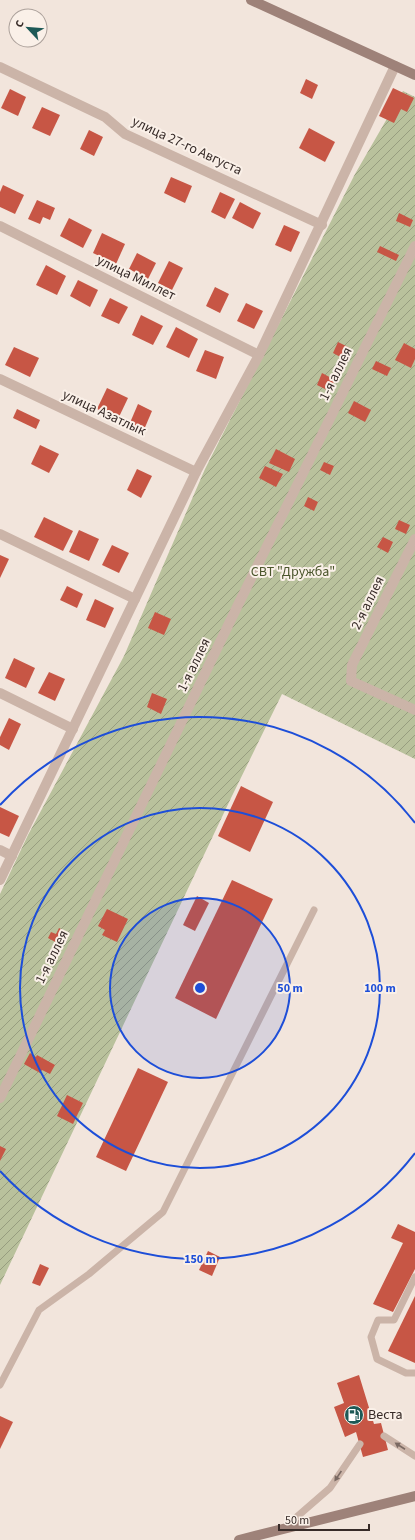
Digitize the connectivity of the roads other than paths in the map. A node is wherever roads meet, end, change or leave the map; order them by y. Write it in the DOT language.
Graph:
graph roads {
  1 [pos="251,0"];
  2 [pos="395,66"];
  3 [pos="0,67"];
  4 [pos="415,75"];
  5 [pos="322,225"];
  6 [pos="0,226"];
  7 [pos="415,246"];
  8 [pos="259,355"];
  9 [pos="0,379"];
  10 [pos="196,472"];
  11 [pos="0,534"];
  12 [pos="415,539"];
  13 [pos="135,599"];
  14 [pos="0,693"];
  15 [pos="415,710"];
  16 [pos="73,729"];
  17 [pos="0,850"];
  18 [pos="12,856"];
  19 [pos="0,880"];
  20 [pos="314,910"];
  21 [pos="0,1098"];
  22 [pos="415,1277"];
  23 [pos="415,1373"];
  24 [pos="0,1385"];
  25 [pos="384,1436"];
  26 [pos="360,1444"];
  27 [pos="415,1456"];
  28 [pos="415,1496"];
  29 [pos="282,1530"];
  30 [pos="239,1540"];
  1 -- 2 [label="main road"];
  2 -- 4 [label="main road"];
  2 -- 5 [label="street"];
  3 -- 5 [label="street, улица 27-го Августа"];
  5 -- 8 [label="street"];
  6 -- 8 [label="street, улица Миллет"];
  7 -- 21 [label="street, 1-я аллея"];
  8 -- 10 [label="street"];
  9 -- 10 [label="street, улица Азатлык"];
  10 -- 13 [label="street"];
  11 -- 13 [label="street"];
  12 -- 15 [label="street, 2-я аллея"];
  13 -- 16 [label="street"];
  14 -- 16 [label="street"];
  16 -- 18 [label="street"];
  17 -- 18 [label="street"];
  18 -- 19 [label="street"];
  20 -- 24 [label="lane"];
  22 -- 23 [label="lane"];
  27 -- 25 [label="lane, one-way"];
  26 -- 29 [label="lane, one-way"];
  28 -- 29 [label="main road"];
  29 -- 30 [label="main road"];
}
